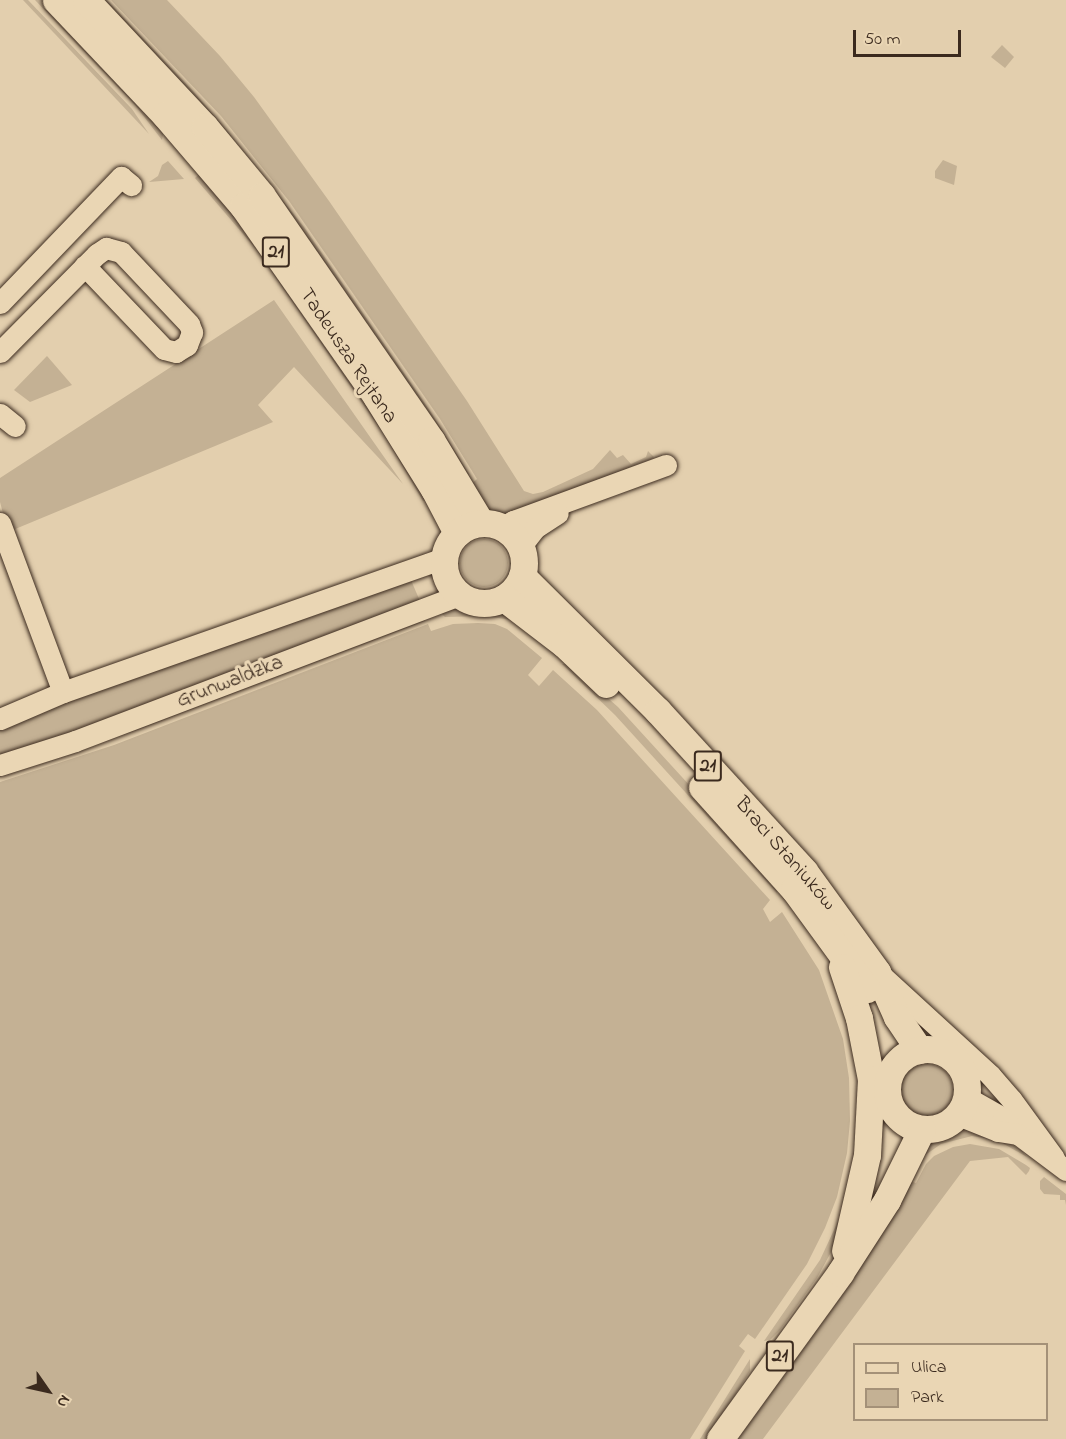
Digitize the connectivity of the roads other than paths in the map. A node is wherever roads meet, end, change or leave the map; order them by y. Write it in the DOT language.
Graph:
graph roads {
  1 [pos="56,0"];
  2 [pos="86,0"];
  3 [pos="131,185"];
  4 [pos="85,266"];
  5 [pos="0,303"];
  6 [pos="0,352"];
  7 [pos="666,465"];
  8 [pos="0,523"];
  9 [pos="490,532"];
  10 [pos="444,558"];
  11 [pos="522,576"];
  12 [pos="459,595"];
  13 [pos="504,598"];
  14 [pos="63,692"];
  15 [pos="0,719"];
  16 [pos="0,765"];
  17 [pos="838,950"];
  18 [pos="877,972"];
  19 [pos="911,1053"];
  20 [pos="962,1106"];
  21 [pos="912,1125"];
  22 [pos="1060,1164"];
  23 [pos="840,1273"];
  24 [pos="720,1439"];
  1 -- 9 [label="main road, Tadeusza Rejtana / 21"];
  2 -- 9 [label="main road, Tadeusza Rejtana / 21"];
  3 -- 5 [label="street"];
  4 -- 4 [label="street"];
  4 -- 6 [label="street"];
  7 -- 9 [label="street"];
  8 -- 14 [label="street"];
  9 -- 10 [label="main road"];
  9 -- 11 [label="main road, 21"];
  10 -- 12 [label="main road"];
  10 -- 14 [label="street"];
  11 -- 13 [label="main road"];
  11 -- 18 [label="main road, Braci Staniuków / 21"];
  12 -- 13 [label="main road"];
  12 -- 16 [label="street, Grunwaldzka"];
  13 -- 17 [label="main road, Braci Staniuków / 21"];
  14 -- 15 [label="street"];
  17 -- 19 [label="main road, Braci Staniuków / 21"];
  17 -- 23 [label="main road, 21"];
  18 -- 19 [label="main road, Braci Staniuków / 21"];
  18 -- 22 [label="street"];
  19 -- 20 [label="main road"];
  19 -- 21 [label="main road"];
  20 -- 21 [label="main road"];
  20 -- 22 [label="street"];
  21 -- 23 [label="main road, 21"];
  23 -- 24 [label="main road, 21"];
}
